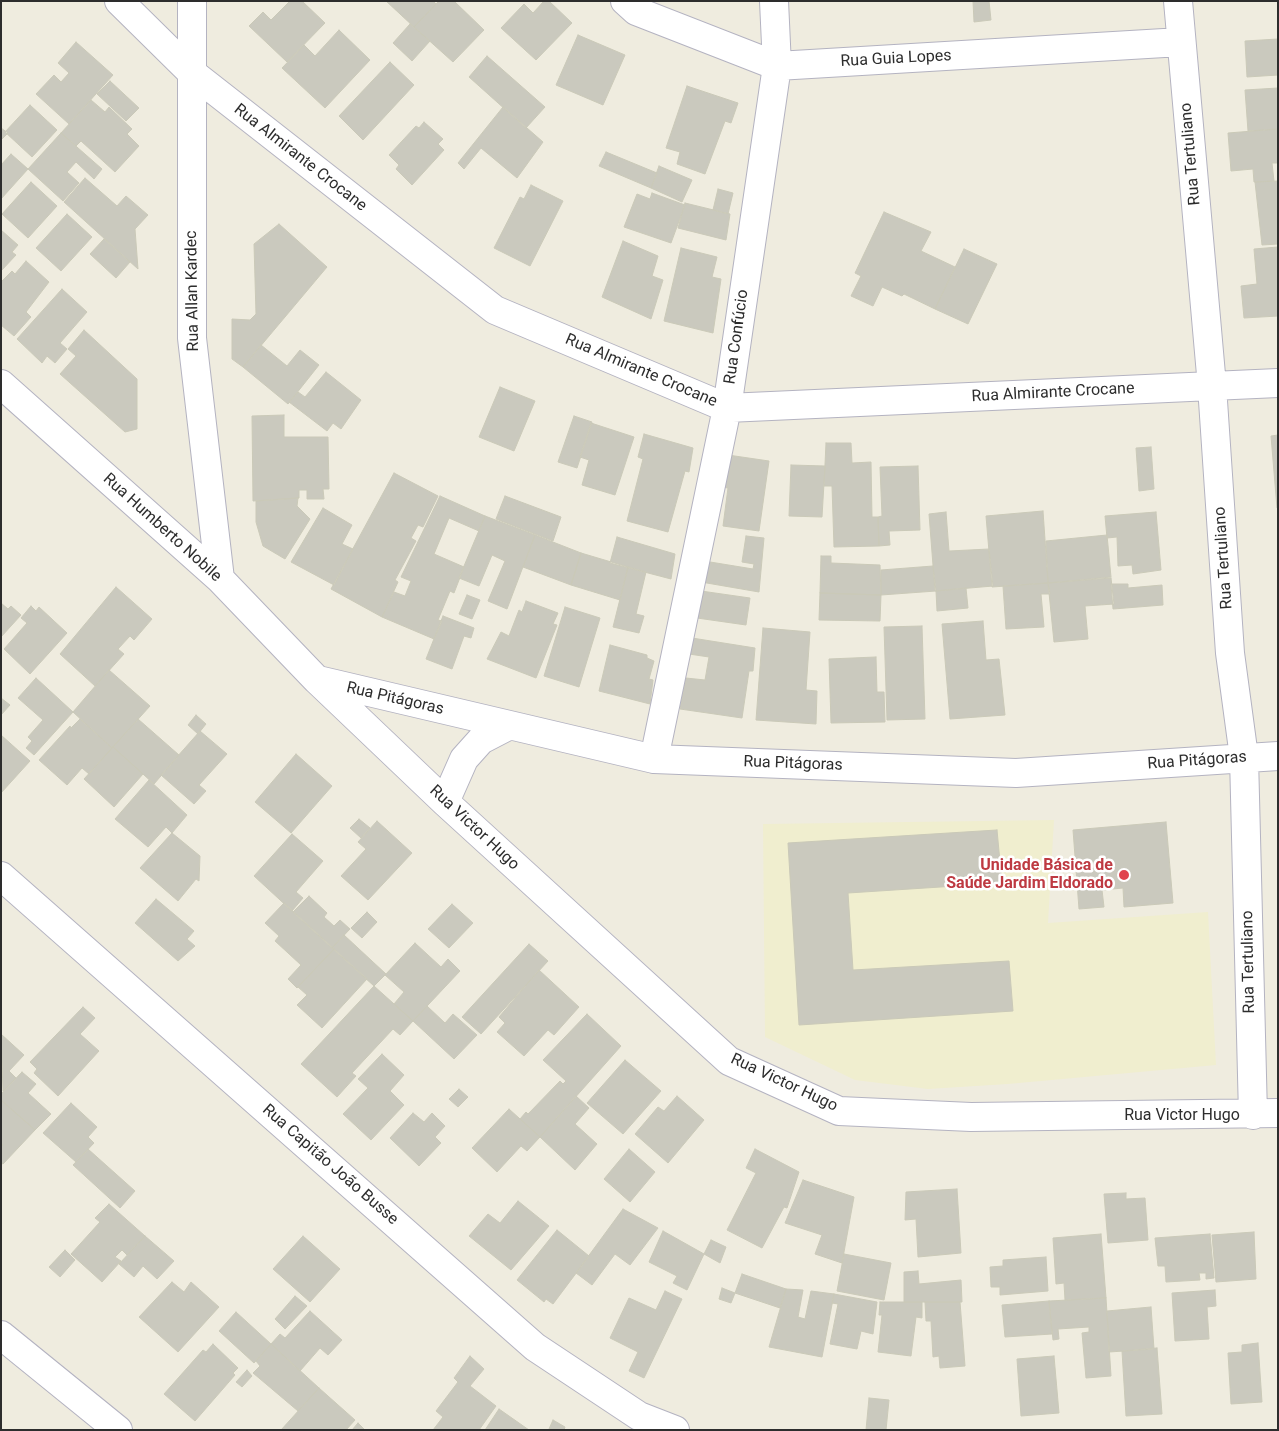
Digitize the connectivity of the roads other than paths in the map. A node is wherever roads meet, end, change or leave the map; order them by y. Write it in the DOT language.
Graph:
graph roads {
  1 [pos="119,1"];
  2 [pos="192,1"];
  3 [pos="625,1"];
  4 [pos="774,1"];
  5 [pos="1178,1"];
  6 [pos="1182,42"];
  7 [pos="777,66"];
  8 [pos="191,72"];
  9 [pos="1278,383"];
  10 [pos="1,384"];
  11 [pos="1212,386"];
  12 [pos="727,408"];
  13 [pos="220,580"];
  14 [pos="316,680"];
  15 [pos="508,726"];
  16 [pos="1278,756"];
  17 [pos="654,758"];
  18 [pos="1244,758"];
  19 [pos="445,802"];
  20 [pos="1,876"];
  21 [pos="1265,1114"];
  22 [pos="1,1335"];
  23 [pos="118,1430"];
  24 [pos="675,1430"];
  1 -- 8 [label="street, Rua Almirante Crocane"];
  2 -- 8 [label="street, Rua Allan Kardec"];
  3 -- 7 [label="street, Rua Guia Lopes"];
  4 -- 7 [label="street, Rua Confúcio"];
  5 -- 6 [label="street, Rua Tertuliano"];
  6 -- 7 [label="street, Rua Guia Lopes"];
  6 -- 11 [label="street, Rua Tertuliano"];
  7 -- 12 [label="street, Rua Confúcio"];
  8 -- 12 [label="street, Rua Almirante Crocane"];
  8 -- 13 [label="street, Rua Allan Kardec"];
  9 -- 11 [label="street, Rua Almirante Crocane"];
  10 -- 13 [label="street, Rua Humberto Nobile"];
  11 -- 12 [label="street, Rua Almirante Crocane"];
  11 -- 18 [label="street, Rua Tertuliano"];
  12 -- 17 [label="street, Rua Confúcio"];
  13 -- 14 [label="street, Rua Humberto Nobile"];
  14 -- 15 [label="street, Rua Pitágoras"];
  14 -- 19 [label="street, Rua Victor Hugo"];
  15 -- 17 [label="street, Rua Pitágoras"];
  15 -- 19 [label="street"];
  16 -- 18 [label="street, Rua Pitágoras"];
  17 -- 18 [label="street, Rua Pitágoras"];
  18 -- 21 [label="street, Rua Tertuliano"];
  19 -- 21 [label="street, Rua Victor Hugo"];
  20 -- 24 [label="street, Rua Capitão João Busse"];
  22 -- 23 [label="street"];
}
